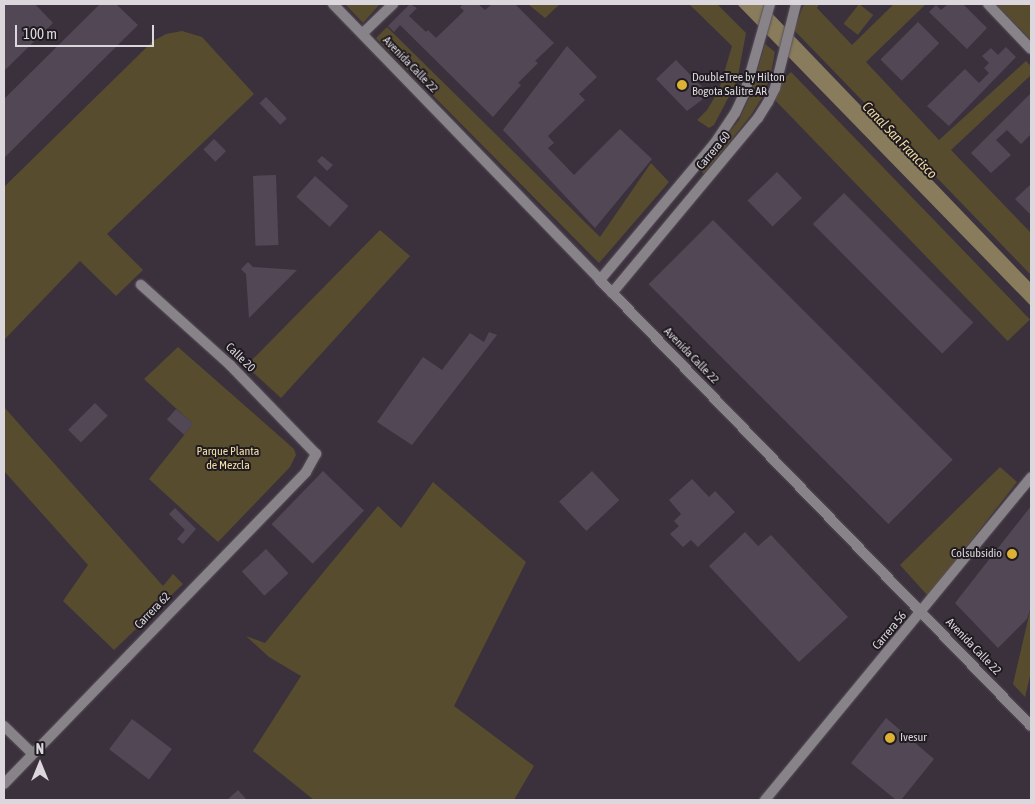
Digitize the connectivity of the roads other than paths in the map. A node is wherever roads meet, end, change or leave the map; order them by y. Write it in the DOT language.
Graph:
graph roads {
  1 [pos="333,4"];
  2 [pos="393,4"];
  3 [pos="770,4"];
  4 [pos="988,4"];
  5 [pos="796,5"];
  6 [pos="363,33"];
  7 [pos="1031,49"];
  8 [pos="688,175"];
  9 [pos="700,187"];
  10 [pos="600,280"];
  11 [pos="141,285"];
  12 [pos="612,293"];
  13 [pos="316,454"];
  14 [pos="1031,477"];
  15 [pos="922,612"];
  16 [pos="4,726"];
  17 [pos="1031,726"];
  18 [pos="32,753"];
  19 [pos="4,784"];
  20 [pos="765,800"];
  1 -- 6 [label="street, Avenida Calle 22"];
  2 -- 6 [label="street"];
  3 -- 8 [label="street, Carrera 60"];
  4 -- 7 [label="street"];
  5 -- 9 [label="street, Carrera 60"];
  6 -- 10 [label="street, Avenida Calle 22"];
  8 -- 9 [label="street"];
  8 -- 10 [label="street, Carrera 60"];
  9 -- 12 [label="street, Carrera 60"];
  10 -- 12 [label="street, Avenida Calle 22"];
  11 -- 13 [label="street, Calle 20"];
  12 -- 15 [label="street, Avenida Calle 22"];
  13 -- 18 [label="street, Carrera 62"];
  14 -- 15 [label="street, Carrera 56"];
  15 -- 17 [label="street, Avenida Calle 22"];
  15 -- 20 [label="street, Carrera 56"];
  16 -- 18 [label="street"];
  18 -- 19 [label="street, Carrera 62"];
}
